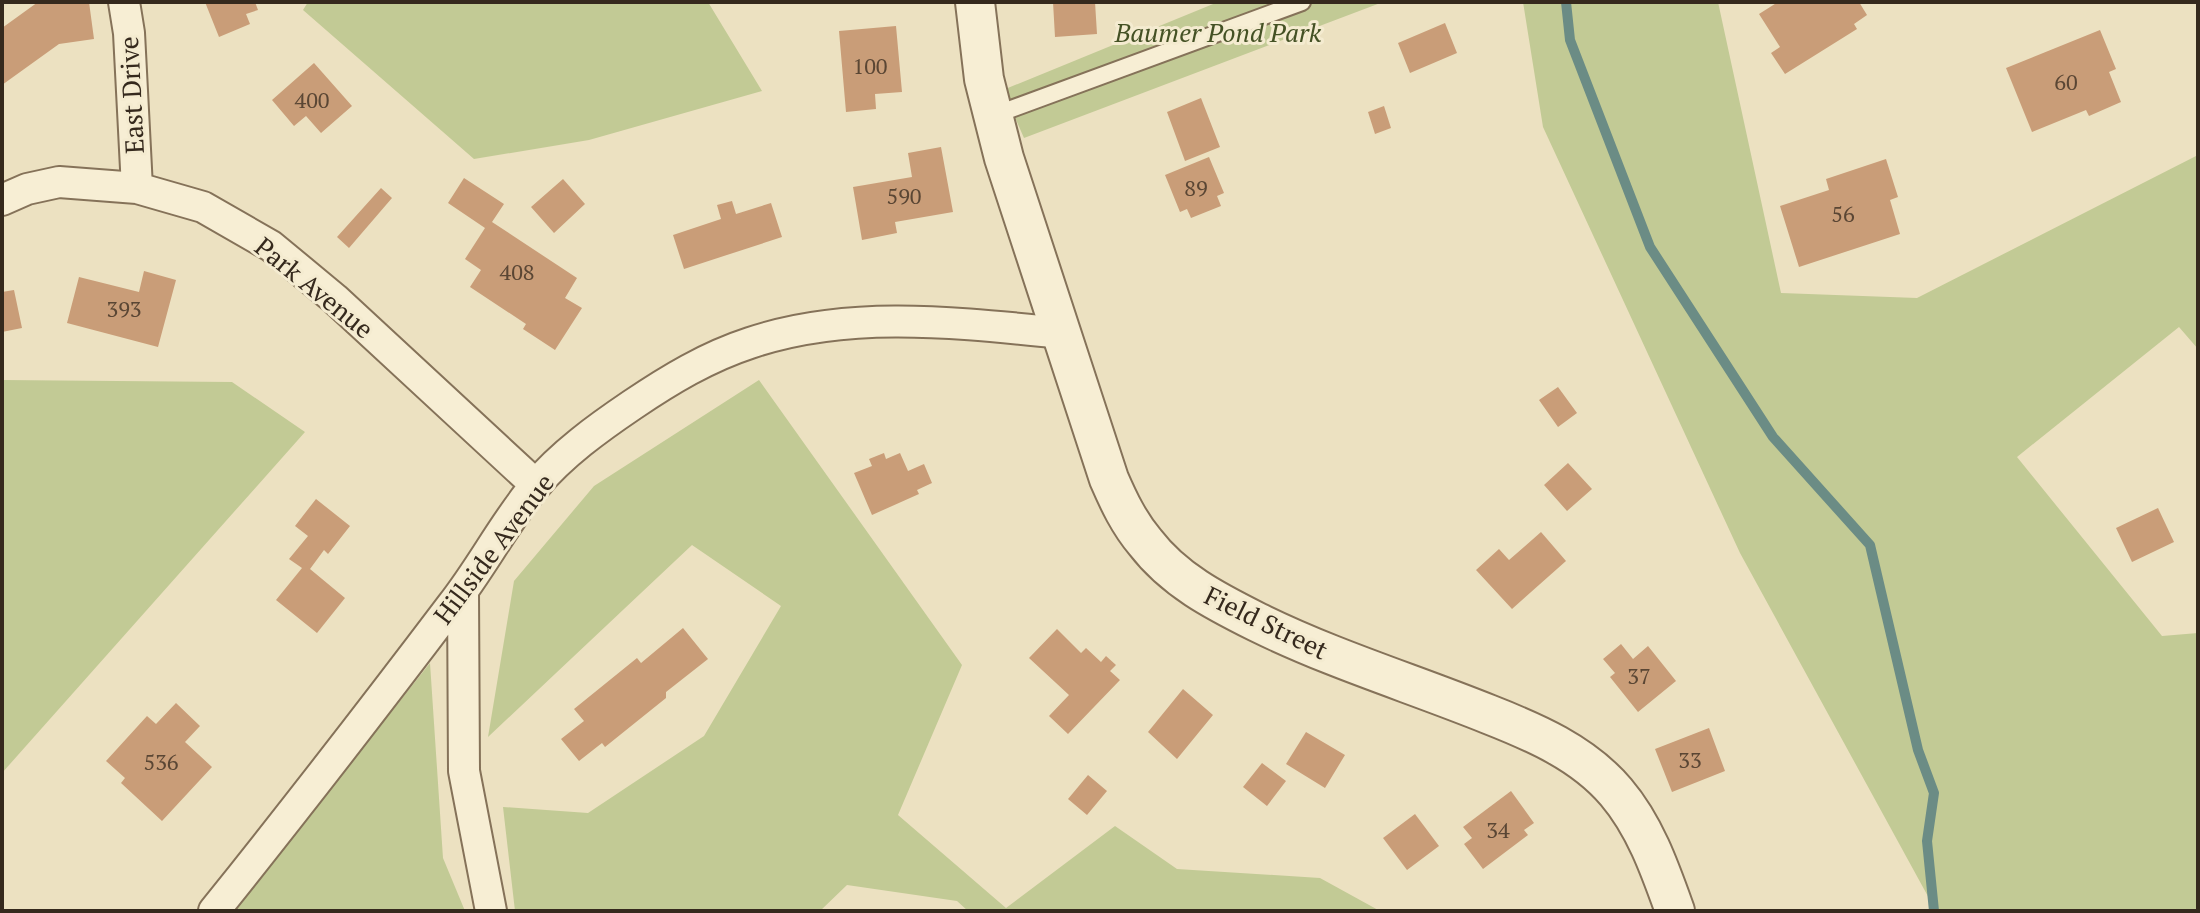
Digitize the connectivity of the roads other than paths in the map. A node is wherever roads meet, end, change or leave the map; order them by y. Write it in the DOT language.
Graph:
graph roads {
  1 [pos="124,2"];
  2 [pos="975,2"];
  3 [pos="1302,2"];
  4 [pos="992,116"];
  5 [pos="137,188"];
  6 [pos="2,200"];
  7 [pos="1062,333"];
  8 [pos="536,485"];
  9 [pos="463,592"];
  10 [pos="214,911"];
  11 [pos="491,911"];
  12 [pos="1675,911"];
  1 -- 5 [label="street, East Drive"];
  2 -- 4 [label="street, Field Street"];
  3 -- 4 [label="lane"];
  4 -- 7 [label="street, Field Street"];
  5 -- 6 [label="street, Park Avenue"];
  5 -- 8 [label="street, Park Avenue"];
  7 -- 8 [label="street, Hillside Avenue"];
  7 -- 12 [label="street, Field Street"];
  8 -- 9 [label="street, Hillside Avenue"];
  9 -- 10 [label="street, Hillside Avenue"];
  9 -- 11 [label="street"];
}
